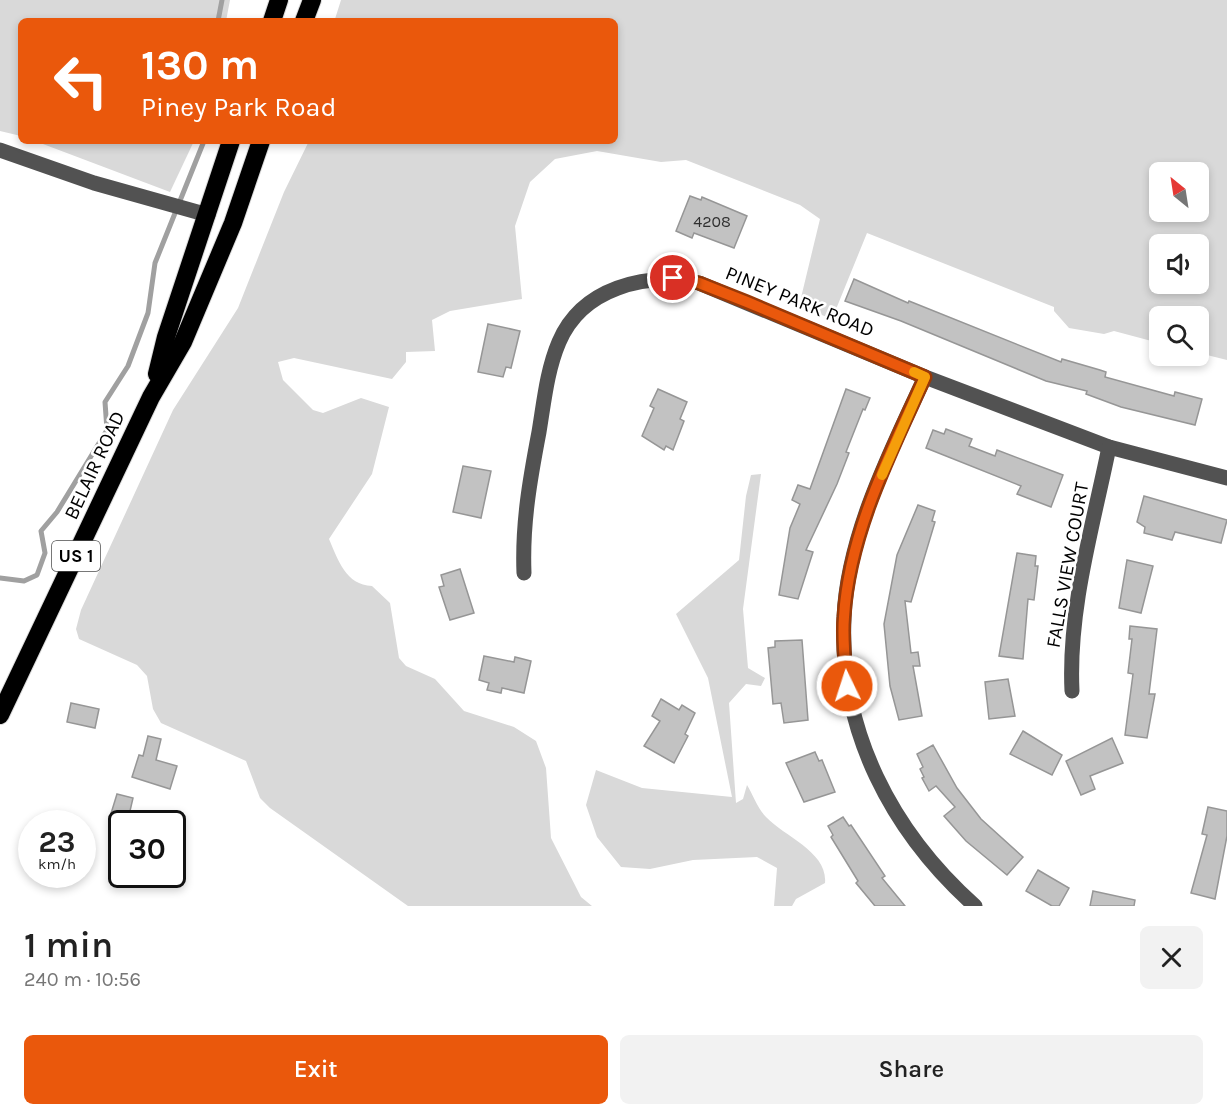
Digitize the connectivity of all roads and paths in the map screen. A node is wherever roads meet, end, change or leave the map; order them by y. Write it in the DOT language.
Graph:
graph roads {
  1 [pos="279,0"];
  2 [pos="312,0"];
  3 [pos="273,18"];
  4 [pos="305,18"];
  5 [pos="230,144"];
  6 [pos="260,144"];
  7 [pos="0,150"];
  8 [pos="208,215"];
  9 [pos="233,223"];
  10 [pos="925,377"];
  11 [pos="151,397"];
  12 [pos="1109,447"];
  13 [pos="1227,478"];
  14 [pos="525,573"];
  15 [pos="1072,691"];
  16 [pos="0,715"];
  17 [pos="975,906"];
  1 -- 3 [label="highway"];
  2 -- 4 [label="highway"];
  5 -- 8 [label="highway, BELAIR ROAD / US 1"];
  6 -- 9 [label="highway, BELAIR ROAD / US 1"];
  7 -- 8 [label="street"];
  8 -- 9 [label="highway"];
  8 -- 11 [label="highway, BELAIR ROAD / US 1"];
  9 -- 11 [label="highway, BELAIR ROAD / US 1"];
  10 -- 12 [label="street, PINEY PARK ROAD"];
  10 -- 14 [label="street, PINEY PARK ROAD"];
  10 -- 17 [label="street"];
  11 -- 16 [label="highway, BELAIR ROAD / US 1"];
  12 -- 13 [label="street, PINEY PARK ROAD"];
  12 -- 15 [label="street, FALLS VIEW COURT"];
}
